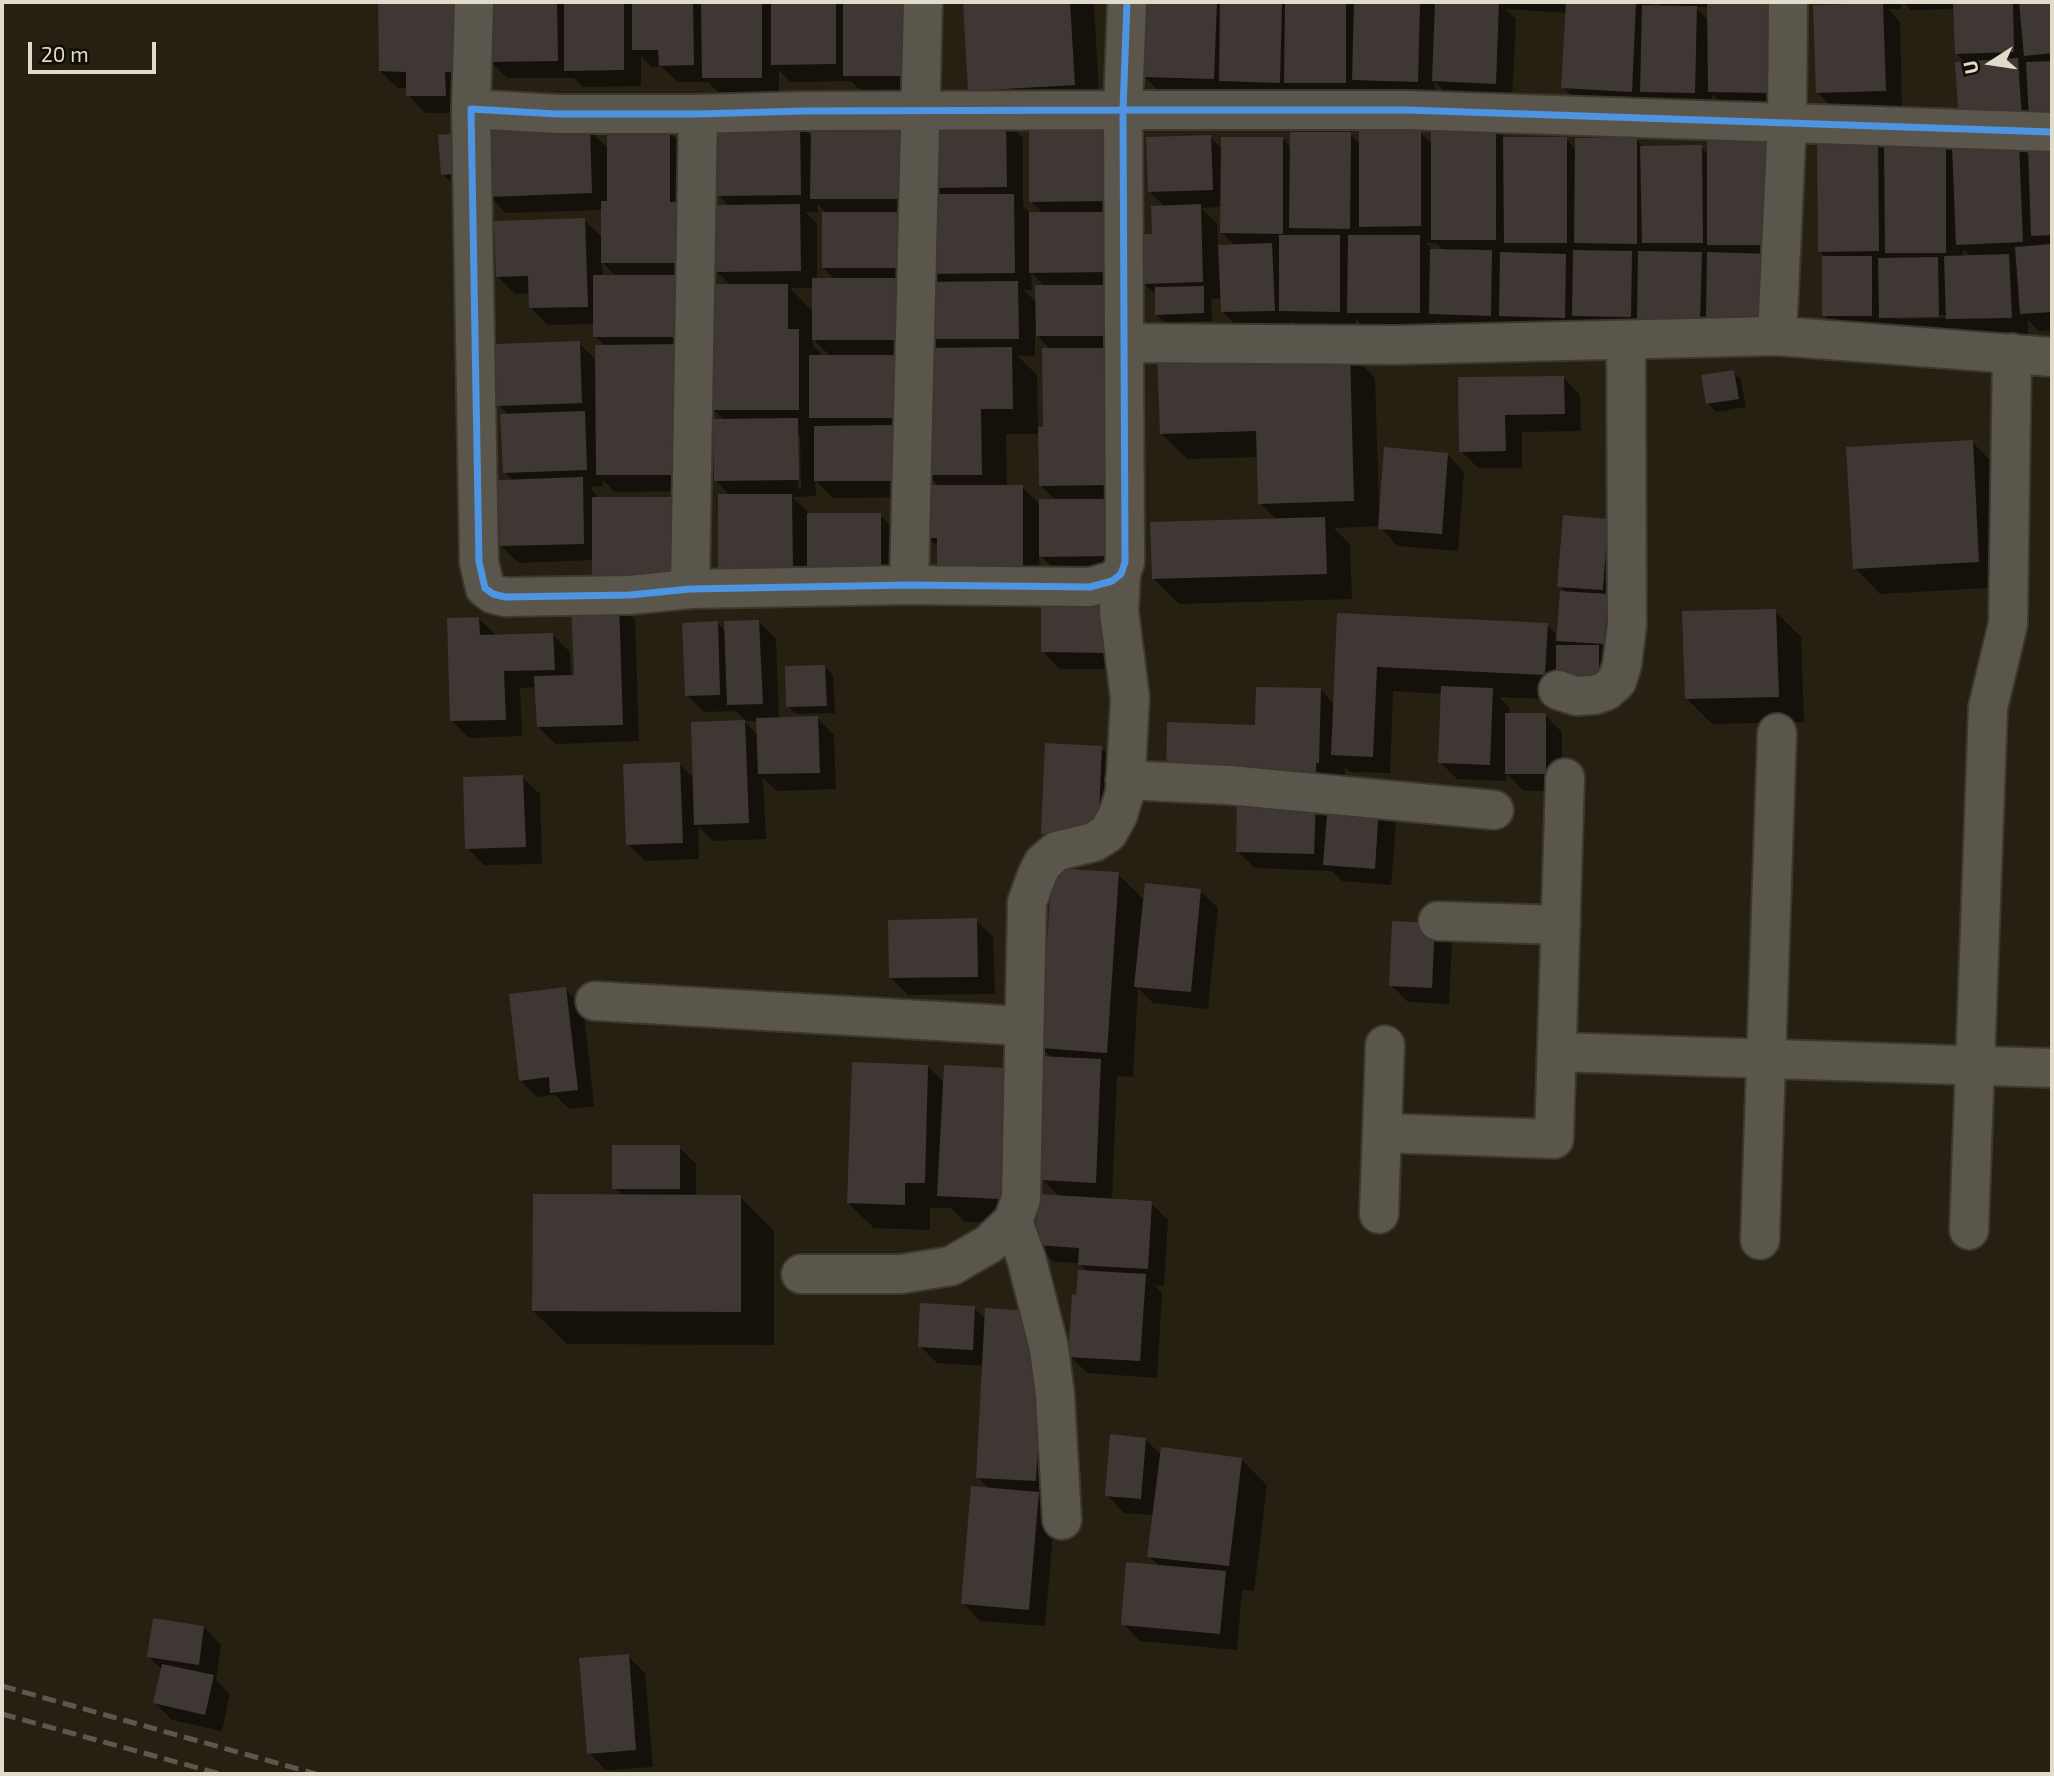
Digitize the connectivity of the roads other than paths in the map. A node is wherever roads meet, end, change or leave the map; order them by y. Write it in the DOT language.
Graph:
graph roads {
  1 [pos="474,2"];
  2 [pos="923,2"];
  3 [pos="1127,2"];
  4 [pos="1788,2"];
  5 [pos="471,109"];
  6 [pos="1123,110"];
  7 [pos="919,111"];
  8 [pos="698,114"];
  9 [pos="1787,122"];
  10 [pos="2052,132"];
  11 [pos="1777,336"];
  12 [pos="1626,340"];
  13 [pos="1125,343"];
  14 [pos="2012,353"];
  15 [pos="2052,357"];
  16 [pos="1121,574"];
  17 [pos="909,585"];
  18 [pos="690,589"];
  19 [pos="1558,690"];
  20 [pos="1777,733"];
  21 [pos="1565,778"];
  22 [pos="1125,780"];
  23 [pos="1494,810"];
  24 [pos="1438,921"];
  25 [pos="1560,925"];
  26 [pos="595,1001"];
  27 [pos="1024,1026"];
  28 [pos="1385,1045"];
  29 [pos="1557,1052"];
  30 [pos="1766,1059"];
  31 [pos="1975,1066"];
  32 [pos="2052,1068"];
  33 [pos="1382,1133"];
  34 [pos="1379,1214"];
  35 [pos="1013,1221"];
  36 [pos="1969,1230"];
  37 [pos="1760,1240"];
  38 [pos="802,1274"];
  39 [pos="1062,1520"];
  1 -- 5 [label="street"];
  2 -- 7 [label="street"];
  3 -- 6 [label="street"];
  4 -- 9 [label="street"];
  5 -- 8 [label="street"];
  5 -- 18 [label="street"];
  6 -- 7 [label="street"];
  6 -- 9 [label="street"];
  6 -- 13 [label="street"];
  7 -- 8 [label="street"];
  7 -- 17 [label="street"];
  8 -- 18 [label="street"];
  9 -- 10 [label="street"];
  9 -- 11 [label="street"];
  11 -- 12 [label="street"];
  11 -- 14 [label="street"];
  12 -- 13 [label="street"];
  12 -- 19 [label="street"];
  13 -- 16 [label="street"];
  14 -- 15 [label="street"];
  14 -- 31 [label="street"];
  16 -- 17 [label="street"];
  16 -- 22 [label="street"];
  17 -- 18 [label="street"];
  20 -- 30 [label="street"];
  21 -- 25 [label="street"];
  22 -- 23 [label="street"];
  22 -- 27 [label="street"];
  24 -- 25 [label="street"];
  25 -- 29 [label="street"];
  26 -- 27 [label="street"];
  27 -- 35 [label="street"];
  28 -- 33 [label="street"];
  29 -- 30 [label="street"];
  29 -- 33 [label="street"];
  30 -- 31 [label="street"];
  30 -- 37 [label="street"];
  31 -- 32 [label="street"];
  31 -- 36 [label="street"];
  33 -- 34 [label="street"];
  35 -- 38 [label="street"];
  35 -- 39 [label="street"];
}
